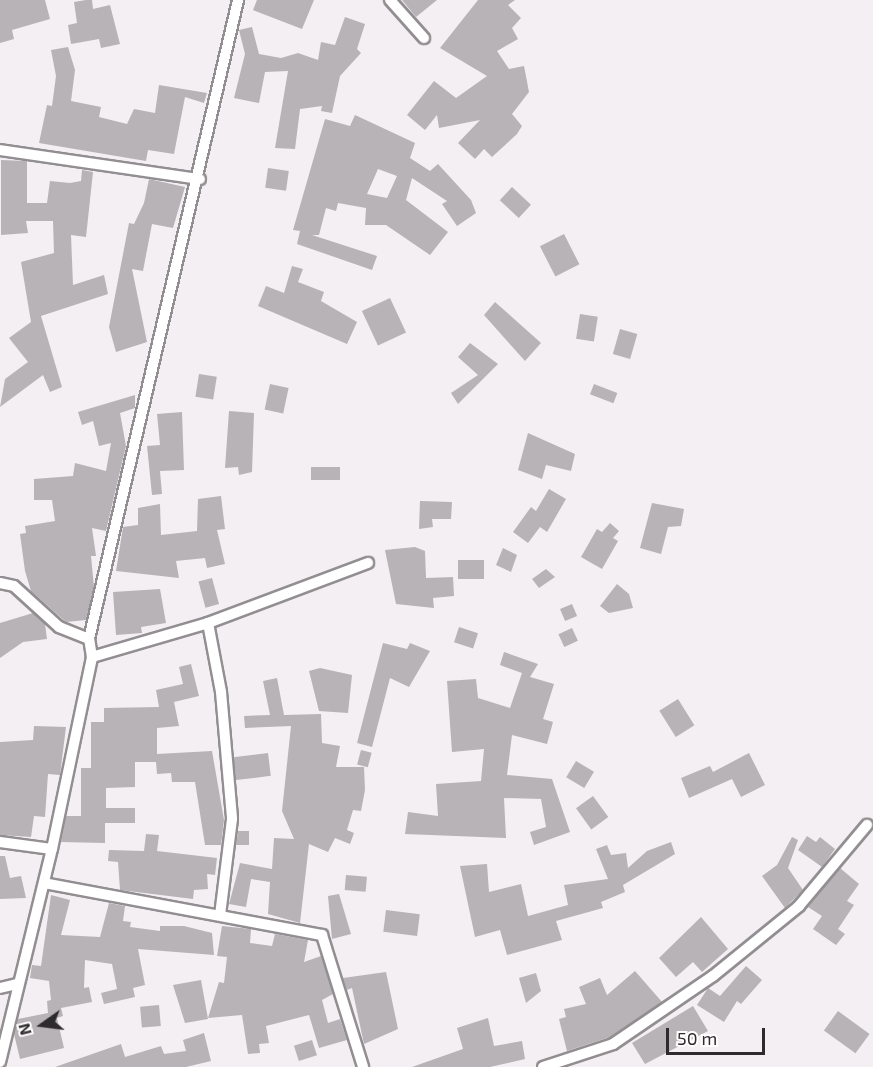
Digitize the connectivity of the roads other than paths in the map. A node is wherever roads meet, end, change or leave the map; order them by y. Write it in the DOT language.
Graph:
graph roads {
  1 [pos="238,0"];
  2 [pos="390,0"];
  3 [pos="424,38"];
  4 [pos="0,150"];
  5 [pos="200,179"];
  6 [pos="368,563"];
  7 [pos="0,583"];
  8 [pos="208,623"];
  9 [pos="89,639"];
  10 [pos="92,657"];
  11 [pos="867,825"];
  12 [pos="0,842"];
  13 [pos="52,849"];
  14 [pos="44,883"];
  15 [pos="220,915"];
  16 [pos="18,984"];
  17 [pos="0,988"];
  18 [pos="0,1062"];
  19 [pos="363,1067"];
  20 [pos="543,1067"];
  1 -- 5 [label="street"];
  2 -- 3 [label="street"];
  4 -- 5 [label="street"];
  5 -- 9 [label="street"];
  6 -- 8 [label="street"];
  7 -- 9 [label="street"];
  8 -- 10 [label="street"];
  8 -- 15 [label="street"];
  9 -- 10 [label="street"];
  10 -- 13 [label="street"];
  11 -- 20 [label="street"];
  12 -- 13 [label="street"];
  13 -- 14 [label="street"];
  14 -- 15 [label="street"];
  14 -- 16 [label="street"];
  15 -- 19 [label="street"];
  16 -- 17 [label="street"];
  16 -- 18 [label="street"];
}
